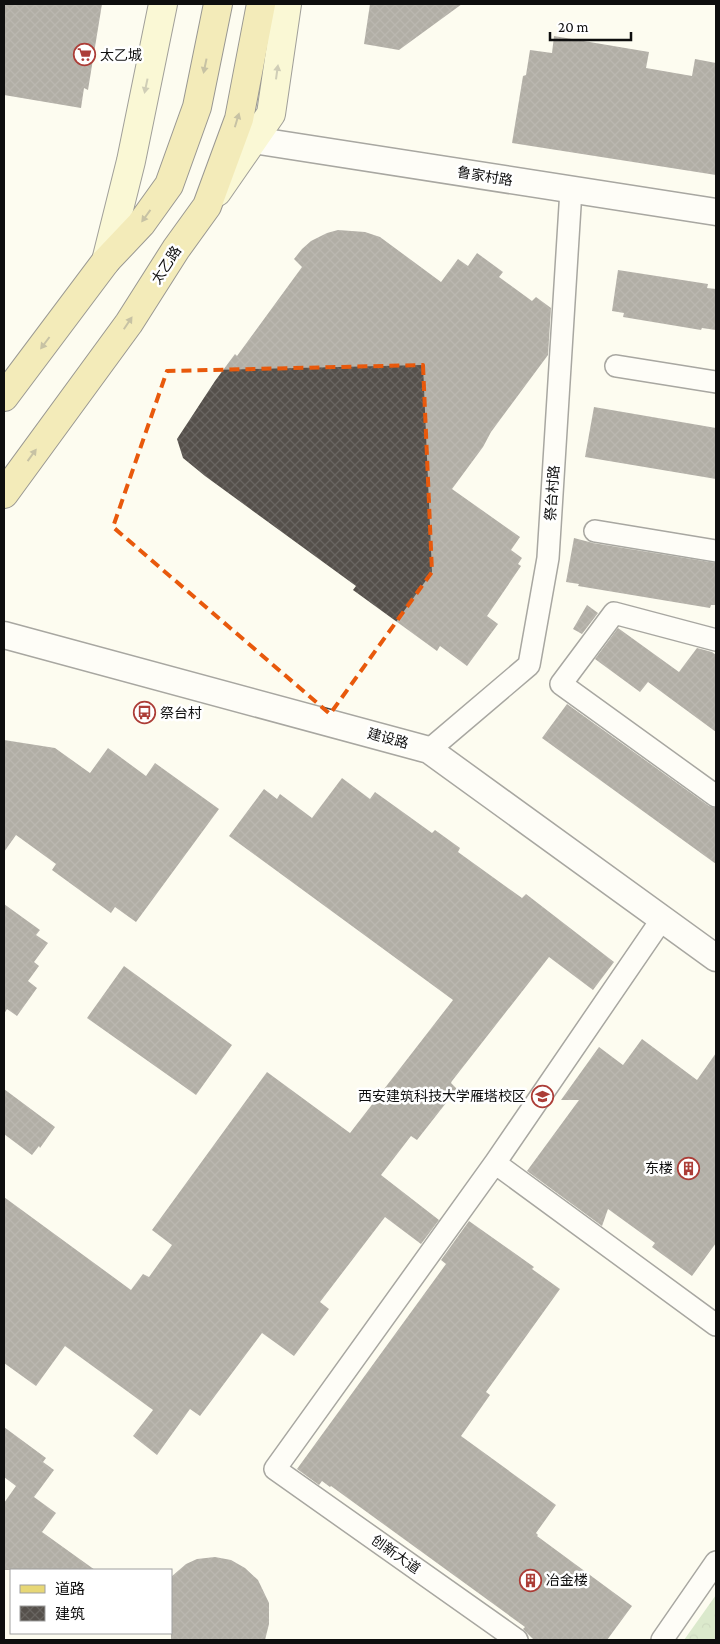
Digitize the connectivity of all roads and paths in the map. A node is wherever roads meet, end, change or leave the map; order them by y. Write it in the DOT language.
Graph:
graph roads {
  1 [pos="164,4"];
  2 [pos="287,4"];
  3 [pos="216,11"];
  4 [pos="259,15"];
  5 [pos="253,140"];
  6 [pos="571,190"];
  7 [pos="207,206"];
  8 [pos="716,212"];
  9 [pos="106,261"];
  10 [pos="616,366"];
  11 [pos="716,382"];
  12 [pos="4,397"];
  13 [pos="4,494"];
  14 [pos="595,531"];
  15 [pos="716,551"];
  16 [pos="4,634"];
  17 [pos="716,640"];
  18 [pos="429,750"];
  19 [pos="716,796"];
  20 [pos="662,919"];
  21 [pos="716,958"];
  22 [pos="494,1162"];
  23 [pos="716,1325"];
  24 [pos="716,1562"];
  25 [pos="517,1640"];
  26 [pos="662,1640"];
  1 -- 9 [label="main road, one-way"];
  5 -- 2 [label="main road, one-way"];
  3 -- 9 [label="main road, one-way"];
  7 -- 4 [label="main road, 太乙路, one-way"];
  5 -- 6 [label="street, 鲁家村路"];
  5 -- 7 [label="main road"];
  6 -- 8 [label="street, 鲁家村路"];
  6 -- 18 [label="street, 祭台村路"];
  13 -- 7 [label="main road, 太乙路, one-way"];
  9 -- 12 [label="main road, one-way"];
  10 -- 11 [label="street"];
  14 -- 15 [label="street"];
  16 -- 18 [label="street, 建设路"];
  17 -- 19 [label="street"];
  18 -- 20 [label="street, 建设路"];
  20 -- 21 [label="street, 建设路"];
  20 -- 22 [label="street"];
  22 -- 23 [label="street"];
  22 -- 25 [label="street, 创新大道"];
  24 -- 26 [label="street"];
}
